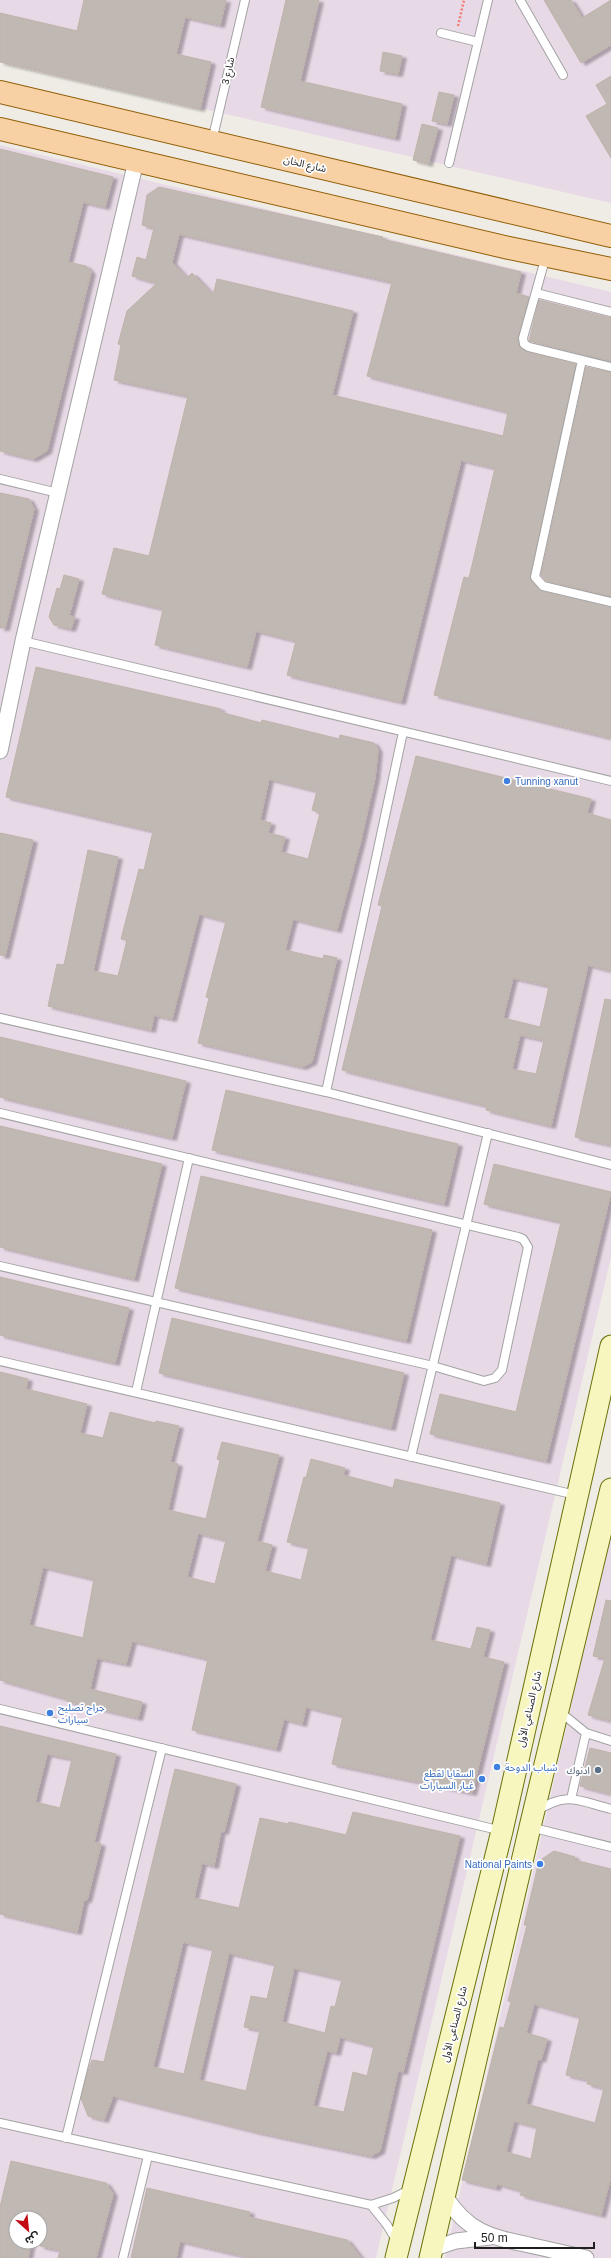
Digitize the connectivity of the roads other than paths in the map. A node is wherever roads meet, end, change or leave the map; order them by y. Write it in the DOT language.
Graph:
graph roads {
  1 [pos="245,0"];
  2 [pos="488,0"];
  3 [pos="520,0"];
  4 [pos="441,33"];
  5 [pos="478,42"];
  6 [pos="563,75"];
  7 [pos="0,92"];
  8 [pos="0,129"];
  9 [pos="212,142"];
  10 [pos="136,161"];
  11 [pos="449,163"];
  12 [pos="611,236"];
  13 [pos="546,256"];
  14 [pos="611,269"];
  15 [pos="536,293"];
  16 [pos="611,312"];
  17 [pos="582,360"];
  18 [pos="611,367"];
  19 [pos="0,479"];
  20 [pos="58,493"];
  21 [pos="611,602"];
  22 [pos="23,641"];
  23 [pos="404,732"];
  24 [pos="0,751"];
  25 [pos="611,781"];
  26 [pos="0,1018"];
  27 [pos="326,1092"];
  28 [pos="0,1113"];
  29 [pos="488,1133"];
  30 [pos="189,1158"];
  31 [pos="611,1165"];
  32 [pos="466,1226"];
  33 [pos="0,1266"];
  34 [pos="157,1302"];
  35 [pos="611,1346"];
  36 [pos="0,1361"];
  37 [pos="433,1366"];
  38 [pos="136,1392"];
  39 [pos="411,1456"];
  40 [pos="611,1489"];
  41 [pos="576,1496"];
  42 [pos="605,1536"];
  43 [pos="0,1709"];
  44 [pos="558,1710"];
  45 [pos="586,1733"];
  46 [pos="611,1741"];
  47 [pos="162,1748"];
  48 [pos="571,1799"];
  49 [pos="611,1807"];
  50 [pos="531,1820"];
  51 [pos="502,1831"];
  52 [pos="611,1847"];
  53 [pos="0,2123"];
  54 [pos="66,2138"];
  55 [pos="148,2156"];
  56 [pos="414,2187"];
  57 [pos="446,2196"];
  58 [pos="371,2205"];
  59 [pos="491,2237"];
  60 [pos="398,2252"];
  61 [pos="431,2253"];
  62 [pos="123,2258"];
  63 [pos="586,2258"];
  1 -- 9 [label="lane, شارع 3"];
  2 -- 5 [label="lane"];
  3 -- 6 [label="lane"];
  4 -- 5 [label="lane"];
  5 -- 11 [label="lane"];
  7 -- 9 [label="main road, شارع الخان"];
  8 -- 10 [label="main road"];
  9 -- 12 [label="main road, شارع الخان"];
  10 -- 13 [label="main road"];
  10 -- 20 [label="street"];
  13 -- 14 [label="main road"];
  13 -- 15 [label="lane"];
  15 -- 16 [label="lane"];
  15 -- 17 [label="lane"];
  17 -- 18 [label="lane"];
  17 -- 21 [label="lane"];
  19 -- 20 [label="lane"];
  20 -- 22 [label="street"];
  22 -- 23 [label="lane"];
  22 -- 24 [label="street"];
  23 -- 25 [label="lane"];
  23 -- 27 [label="lane"];
  26 -- 27 [label="lane"];
  27 -- 29 [label="lane"];
  28 -- 30 [label="lane"];
  29 -- 31 [label="lane"];
  29 -- 32 [label="lane"];
  30 -- 32 [label="lane"];
  30 -- 34 [label="lane"];
  32 -- 37 [label="lane"];
  32 -- 37 [label="lane"];
  33 -- 34 [label="lane"];
  34 -- 37 [label="lane"];
  34 -- 38 [label="lane"];
  35 -- 41 [label="main road, شارع الصناعي الأول"];
  36 -- 38 [label="lane"];
  37 -- 39 [label="lane"];
  38 -- 39 [label="lane"];
  39 -- 41 [label="lane"];
  40 -- 42 [label="main road"];
  41 -- 51 [label="main road, شارع الصناعي الأول"];
  42 -- 44 [label="main road"];
  43 -- 47 [label="lane"];
  44 -- 45 [label="lane"];
  44 -- 50 [label="main road"];
  45 -- 46 [label="lane"];
  45 -- 48 [label="lane"];
  47 -- 51 [label="lane"];
  47 -- 54 [label="lane"];
  48 -- 49 [label="lane"];
  48 -- 50 [label="lane"];
  50 -- 52 [label="lane"];
  50 -- 57 [label="main road"];
  51 -- 56 [label="main road, شارع الصناعي الأول"];
  53 -- 54 [label="lane"];
  54 -- 55 [label="lane"];
  55 -- 58 [label="lane"];
  55 -- 62 [label="lane"];
  56 -- 58 [label="lane"];
  56 -- 60 [label="main road, شارع الصناعي الأول"];
  57 -- 59 [label="street"];
  57 -- 61 [label="main road"];
  58 -- 60 [label="lane"];
  59 -- 61 [label="street"];
  59 -- 63 [label="street"];
}
